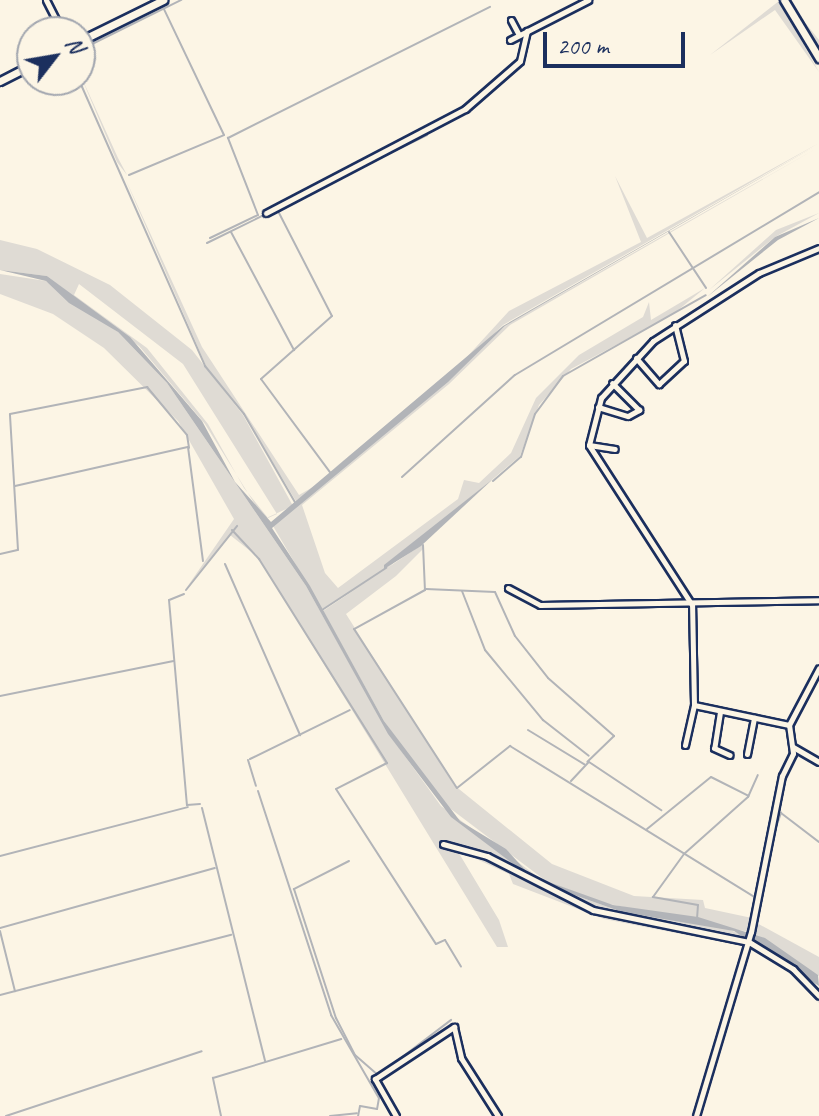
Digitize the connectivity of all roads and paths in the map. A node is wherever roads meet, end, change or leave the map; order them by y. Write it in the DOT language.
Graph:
graph roads {
  1 [pos="163,0"];
  2 [pos="588,0"];
  3 [pos="784,0"];
  4 [pos="511,20"];
  5 [pos="527,31"];
  6 [pos="96,33"];
  7 [pos="519,35"];
  8 [pos="510,40"];
  9 [pos="819,58"];
  10 [pos="266,213"];
  11 [pos="819,248"];
  12 [pos="675,325"];
  13 [pos="636,358"];
  14 [pos="612,383"];
  15 [pos="598,407"];
  16 [pos="589,445"];
  17 [pos="615,449"];
  18 [pos="508,588"];
  19 [pos="819,600"];
  20 [pos="692,605"];
  21 [pos="819,668"];
  22 [pos="694,705"];
  23 [pos="720,712"];
  24 [pos="754,718"];
  25 [pos="789,725"];
  26 [pos="685,745"];
  27 [pos="793,747"];
  28 [pos="747,754"];
  29 [pos="730,755"];
  30 [pos="818,760"];
  31 [pos="443,844"];
  32 [pos="750,937"];
  33 [pos="819,996"];
  34 [pos="396,1116"];
  35 [pos="498,1116"];
  36 [pos="696,1116"];
  1 -- 6 [label="main road"];
  2 -- 5 [label="street"];
  3 -- 9 [label="main road"];
  4 -- 7 [label="street"];
  5 -- 7 [label="street"];
  5 -- 10 [label="street"];
  7 -- 8 [label="street"];
  11 -- 12 [label="street"];
  12 -- 13 [label="street"];
  12 -- 13 [label="street"];
  13 -- 14 [label="street"];
  14 -- 15 [label="street"];
  14 -- 15 [label="street"];
  15 -- 16 [label="street"];
  16 -- 17 [label="street"];
  16 -- 20 [label="street"];
  18 -- 20 [label="street"];
  19 -- 20 [label="street"];
  20 -- 22 [label="street"];
  21 -- 25 [label="street"];
  22 -- 23 [label="street"];
  22 -- 26 [label="street"];
  23 -- 24 [label="street"];
  23 -- 29 [label="street"];
  24 -- 25 [label="street"];
  24 -- 28 [label="street"];
  25 -- 27 [label="street"];
  27 -- 30 [label="street"];
  27 -- 32 [label="street"];
  31 -- 32 [label="street"];
  32 -- 33 [label="street"];
  32 -- 36 [label="street"];
  34 -- 35 [label="street"];
}
